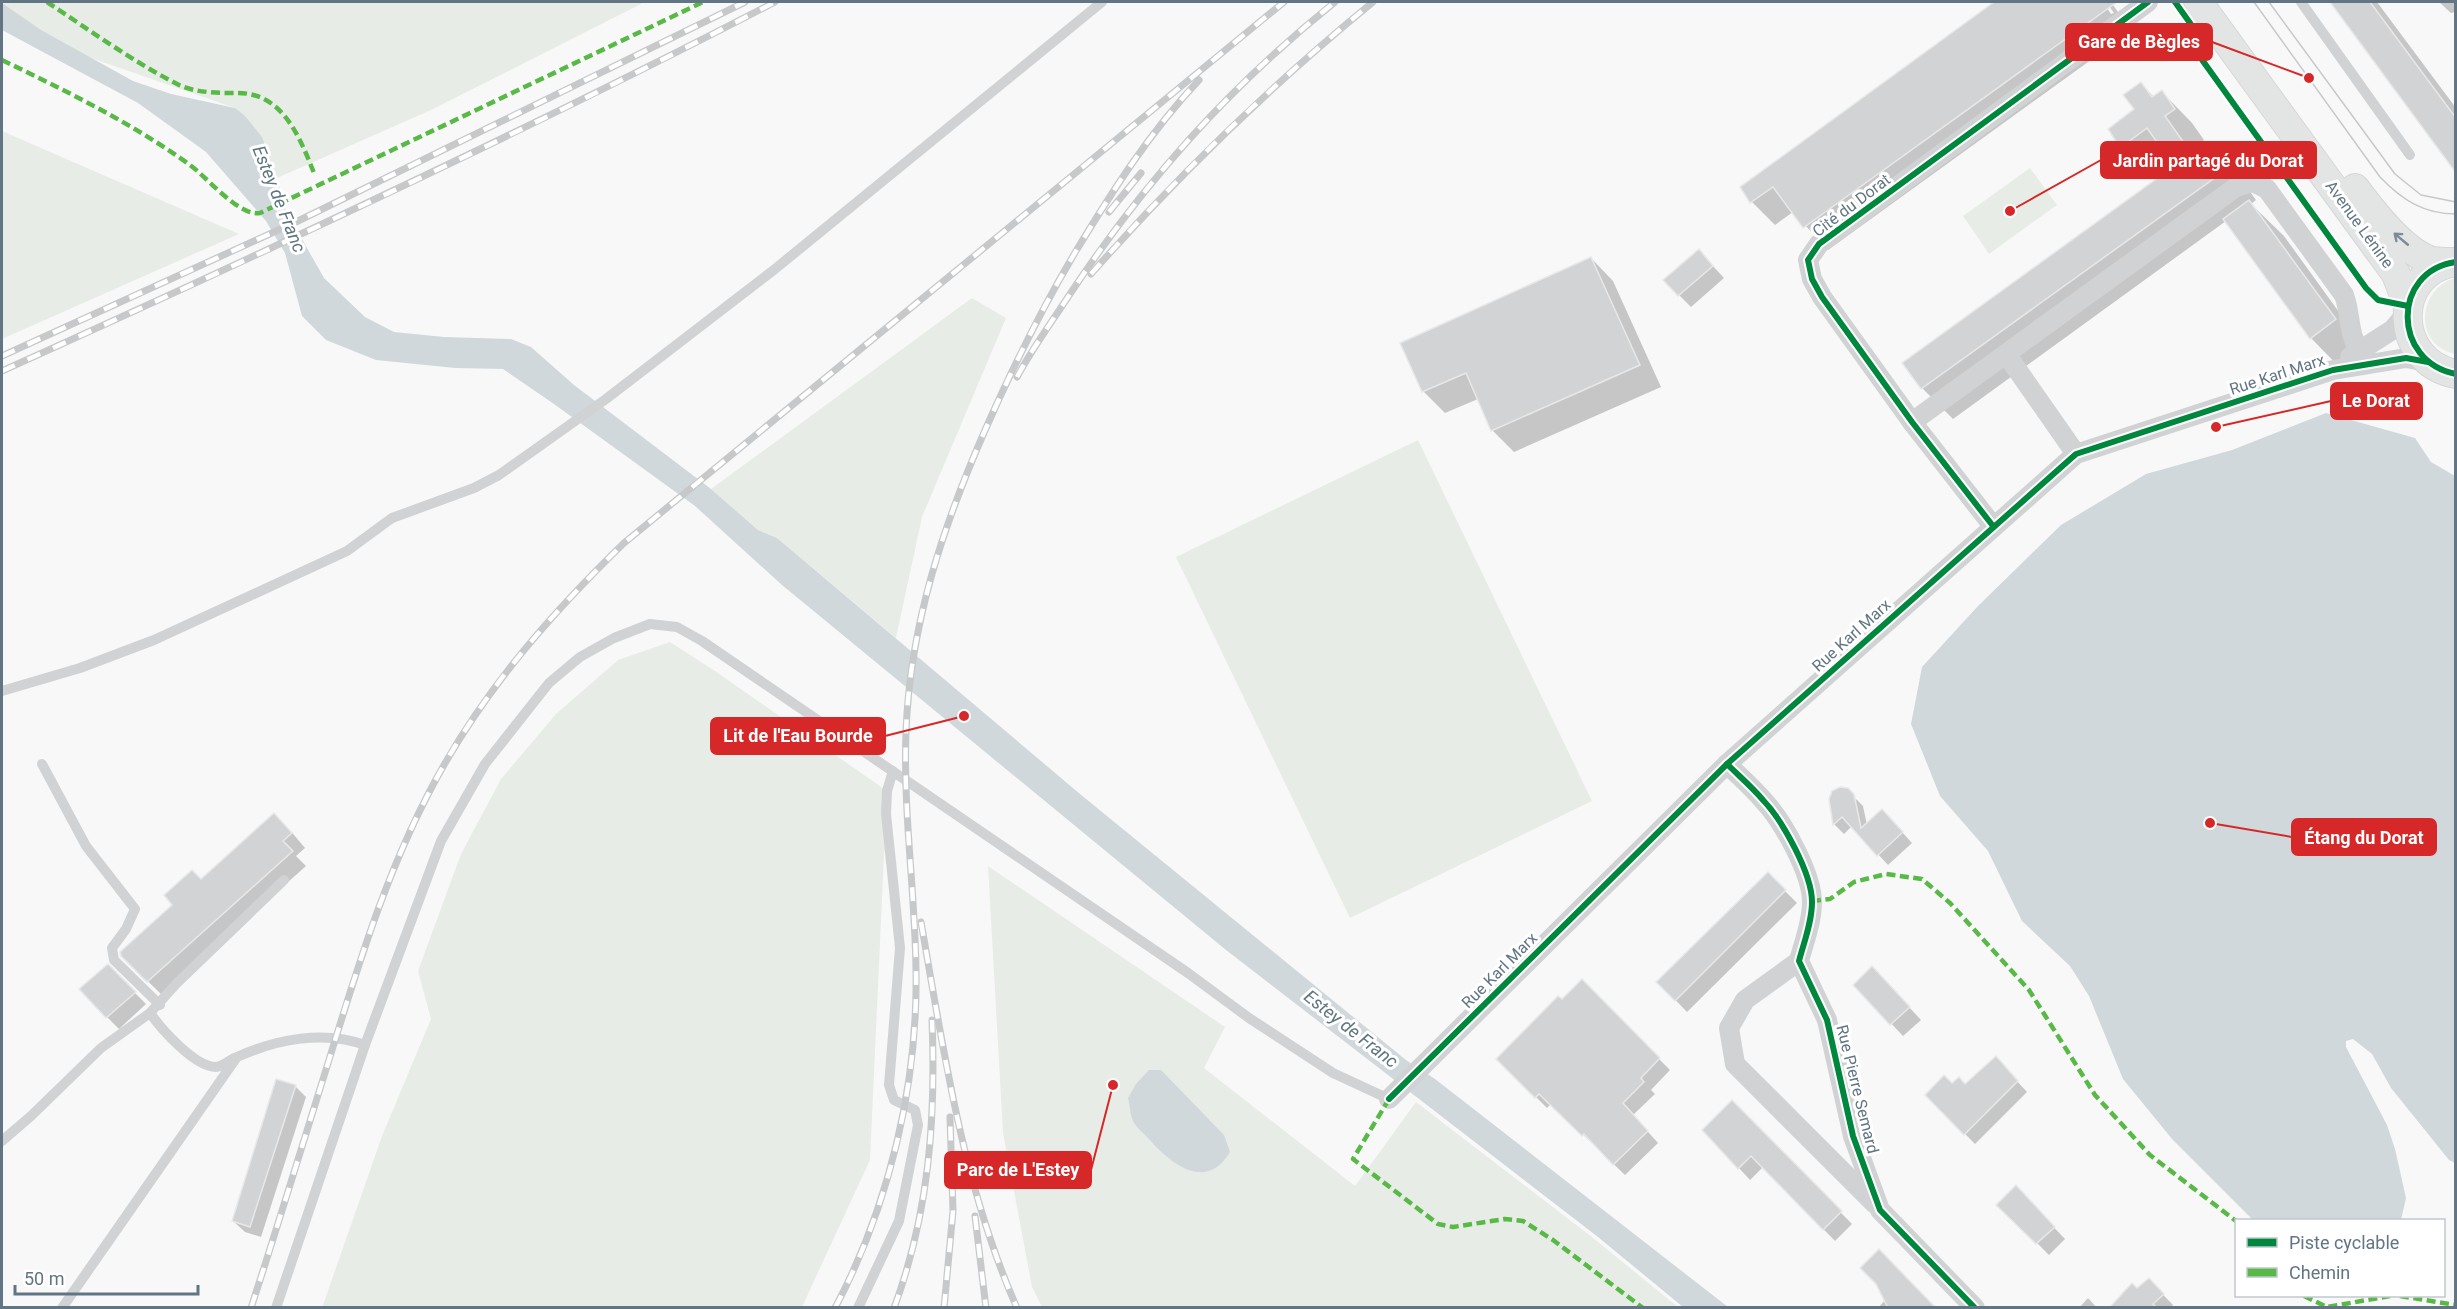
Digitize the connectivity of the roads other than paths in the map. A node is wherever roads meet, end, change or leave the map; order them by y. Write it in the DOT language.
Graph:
graph roads {
  1 [pos="1102,2"];
  2 [pos="2148,2"];
  3 [pos="2198,2"];
  4 [pos="2221,2"];
  5 [pos="2301,2"];
  6 [pos="2410,155"];
  7 [pos="2454,262"];
  8 [pos="2407,309"];
  9 [pos="2359,350"];
  10 [pos="2007,355"];
  11 [pos="2428,362"];
  12 [pos="2333,369"];
  13 [pos="2456,374"];
  14 [pos="1912,422"];
  15 [pos="2076,454"];
  16 [pos="1993,526"];
  17 [pos="2,690"];
  18 [pos="42,764"];
  19 [pos="1727,764"];
  20 [pos="893,771"];
  21 [pos="284,880"];
  22 [pos="1799,961"];
  23 [pos="160,1005"];
  24 [pos="150,1013"];
  25 [pos="365,1045"];
  26 [pos="237,1057"];
  27 [pos="1396,1093"];
  28 [pos="2,1141"];
  29 [pos="1880,1210"];
  30 [pos="62,1308"];
  31 [pos="276,1308"];
  32 [pos="858,1308"];
  33 [pos="1975,1308"];
  1 -- 17 [label="lane"];
  2 -- 14 [label="street, Cité du Dorat"];
  3 -- 8 [label="street, Avenue Lénine"];
  7 -- 4 [label="street, Avenue Lénine, one-way"];
  5 -- 6 [label="lane"];
  7 -- 8 [label="street"];
  8 -- 9 [label="street, Rue Karl Marx"];
  8 -- 11 [label="street, Avenue Lénine"];
  9 -- 10 [label="street"];
  9 -- 12 [label="street, Rue Karl Marx"];
  10 -- 14 [label="street"];
  10 -- 15 [label="street"];
  11 -- 12 [label="street, Rue Karl Marx"];
  11 -- 13 [label="street"];
  12 -- 15 [label="street, Rue Karl Marx"];
  14 -- 16 [label="street, Cité du Dorat"];
  15 -- 16 [label="street, Rue Karl Marx"];
  16 -- 19 [label="street, Rue Karl Marx"];
  18 -- 23 [label="lane"];
  19 -- 22 [label="street"];
  19 -- 27 [label="street, Rue Karl Marx"];
  20 -- 25 [label="lane"];
  20 -- 27 [label="lane"];
  20 -- 32 [label="lane"];
  21 -- 23 [label="lane"];
  22 -- 29 [label="street, Rue Pierre Semard"];
  22 -- 29 [label="street, Rue Pierre Semard"];
  23 -- 24 [label="lane"];
  24 -- 26 [label="lane"];
  24 -- 28 [label="lane"];
  25 -- 26 [label="lane"];
  25 -- 31 [label="lane"];
  26 -- 30 [label="lane"];
  29 -- 33 [label="street, Rue Pierre Semard"];
}
